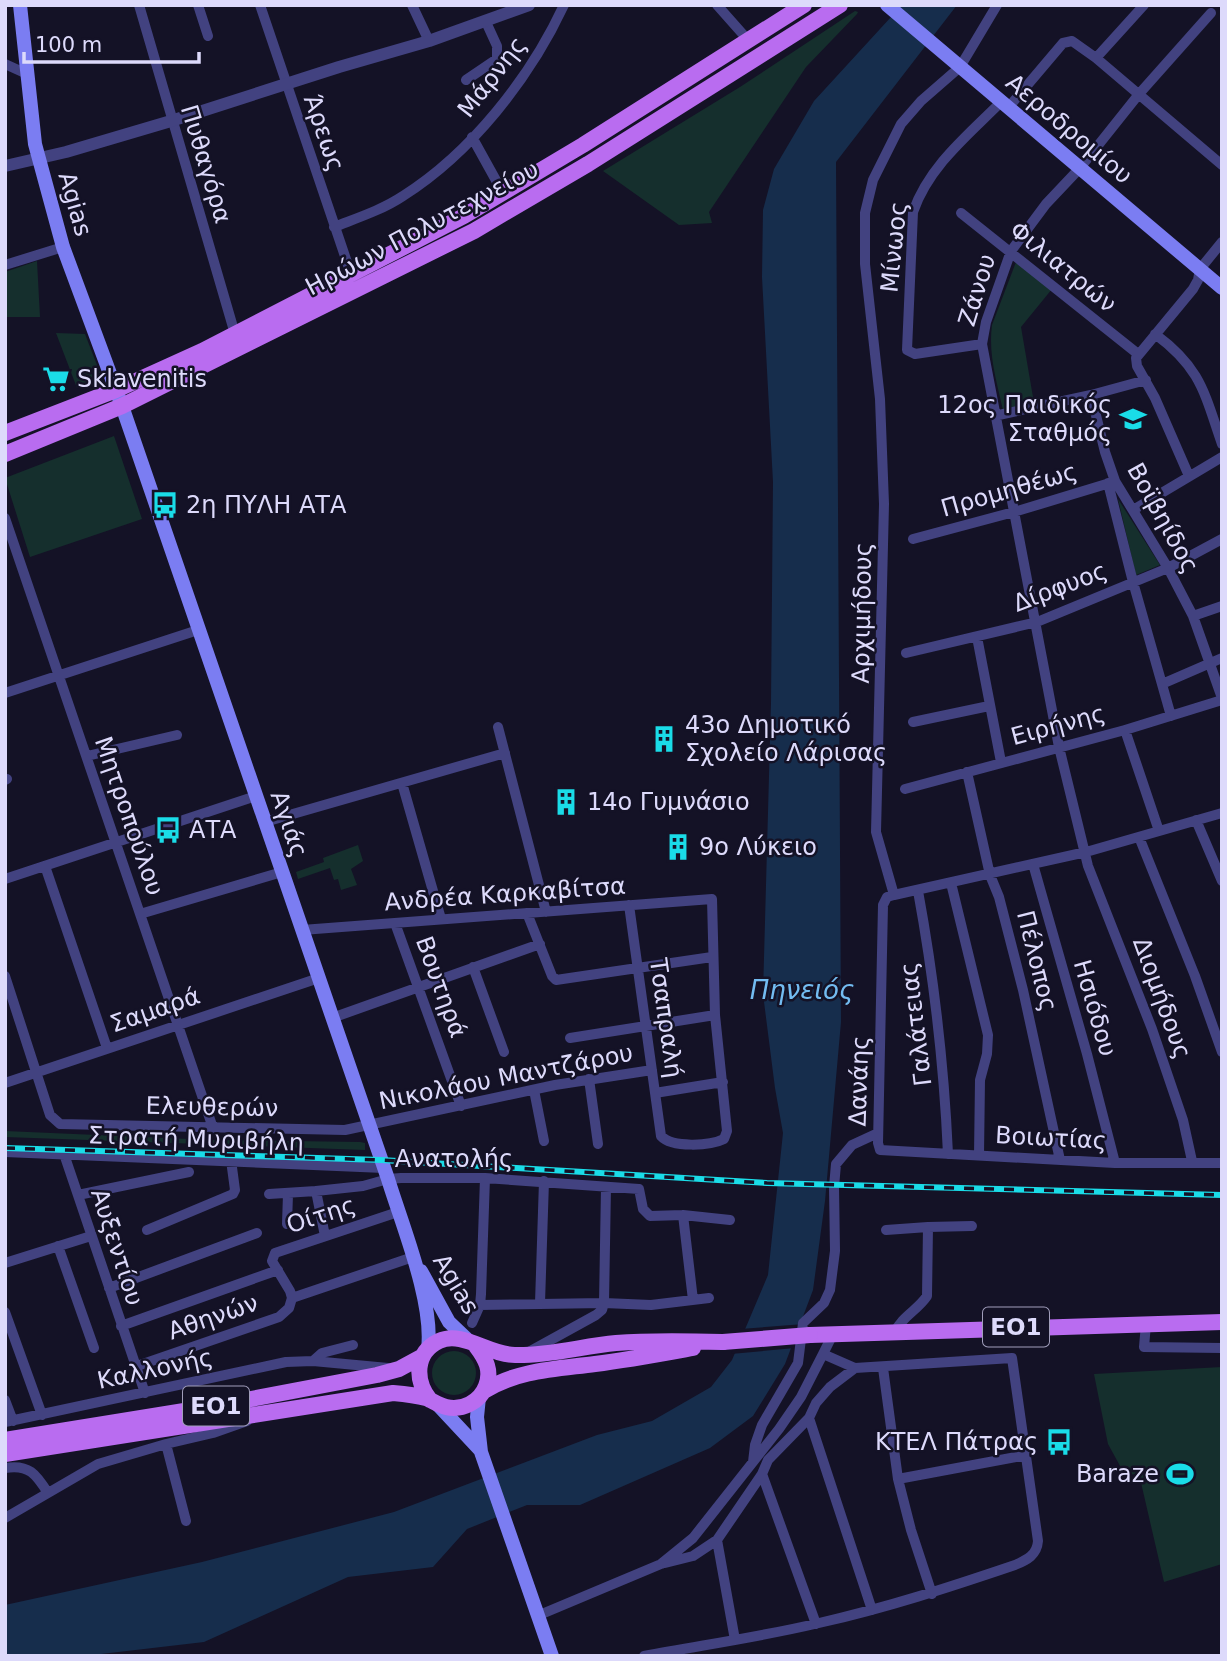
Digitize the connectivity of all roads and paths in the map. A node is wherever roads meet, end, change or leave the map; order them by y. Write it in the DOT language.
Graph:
graph roads {
  1 [pos="20,5"];
  2 [pos="139,5"];
  3 [pos="198,5"];
  4 [pos="260,5"];
  5 [pos="412,5"];
  6 [pos="529,5"];
  7 [pos="564,5"];
  8 [pos="717,5"];
  9 [pos="804,5"];
  10 [pos="840,5"];
  11 [pos="887,5"];
  12 [pos="997,5"];
  13 [pos="1144,5"];
  14 [pos="1211,13"];
  15 [pos="486,22"];
  16 [pos="208,36"];
  17 [pos="748,40"];
  18 [pos="429,41"];
  19 [pos="1096,58"];
  20 [pos="5,64"];
  21 [pos="958,66"];
  22 [pos="27,74"];
  23 [pos="466,80"];
  24 [pos="285,85"];
  25 [pos="1139,93"];
  26 [pos="1005,105"];
  27 [pos="171,121"];
  28 [pos="472,137"];
  29 [pos="38,159"];
  30 [pos="1222,165"];
  31 [pos="5,166"];
  32 [pos="1080,168"];
  33 [pos="503,193"];
  34 [pos="961,213"];
  35 [pos="334,227"];
  36 [pos="1222,242"];
  37 [pos="63,247"];
  38 [pos="1010,251"];
  39 [pos="5,265"];
  40 [pos="1200,269"];
  41 [pos="351,274"];
  42 [pos="1222,288"];
  43 [pos="235,334"];
  44 [pos="1155,334"];
  45 [pos="982,344"];
  46 [pos="1138,354"];
  47 [pos="1146,380"];
  48 [pos="116,390"];
  49 [pos="1091,395"];
  50 [pos="121,406"];
  51 [pos="994,416"];
  52 [pos="5,433"];
  53 [pos="1222,444"];
  54 [pos="5,454"];
  55 [pos="1222,457"];
  56 [pos="1189,476"];
  57 [pos="1112,482"];
  58 [pos="1133,510"];
  59 [pos="1014,512"];
  60 [pos="5,517"];
  61 [pos="913,539"];
  62 [pos="1222,539"];
  63 [pos="1168,568"];
  64 [pos="1133,582"];
  65 [pos="1222,606"];
  66 [pos="1193,615"];
  67 [pos="1037,622"];
  68 [pos="198,630"];
  69 [pos="977,638"];
  70 [pos="906,653"];
  71 [pos="1222,658"];
  72 [pos="1210,662"];
  73 [pos="60,675"];
  74 [pos="1162,684"];
  75 [pos="5,694"];
  76 [pos="1222,699"];
  77 [pos="989,706"];
  78 [pos="1171,716"];
  79 [pos="913,722"];
  80 [pos="498,727"];
  81 [pos="1125,730"];
  82 [pos="177,735"];
  83 [pos="1059,747"];
  84 [pos="505,753"];
  85 [pos="87,756"];
  86 [pos="1001,762"];
  87 [pos="967,772"];
  88 [pos="402,783"];
  89 [pos="905,789"];
  90 [pos="256,796"];
  91 [pos="1222,813"];
  92 [pos="1196,820"];
  93 [pos="265,822"];
  94 [pos="1159,831"];
  95 [pos="1139,837"];
  96 [pos="116,842"];
  97 [pos="1086,852"];
  98 [pos="1033,864"];
  99 [pos="45,866"];
  100 [pos="282,872"];
  101 [pos="990,874"];
  102 [pos="5,879"];
  103 [pos="1222,881"];
  104 [pos="951,883"];
  105 [pos="918,891"];
  106 [pos="894,895"];
  107 [pos="629,905"];
  108 [pos="546,912"];
  109 [pos="527,913"];
  110 [pos="141,914"];
  111 [pos="441,919"];
  112 [pos="395,923"];
  113 [pos="302,930"];
  114 [pos="540,944"];
  115 [pos="712,957"];
  116 [pos="473,967"];
  117 [pos="638,969"];
  118 [pos="5,976"];
  119 [pos="318,978"];
  120 [pos="419,987"];
  121 [pos="715,1015"];
  122 [pos="332,1018"];
  123 [pos="177,1024"];
  124 [pos="646,1027"];
  125 [pos="570,1038"];
  126 [pos="107,1048"];
  127 [pos="504,1052"];
  128 [pos="1222,1052"];
  129 [pos="652,1070"];
  130 [pos="37,1073"];
  131 [pos="589,1079"];
  132 [pos="723,1082"];
  133 [pos="5,1083"];
  134 [pos="534,1090"];
  135 [pos="655,1093"];
  136 [pos="461,1106"];
  137 [pos="369,1125"];
  138 [pos="213,1128"];
  139 [pos="878,1133"];
  140 [pos="544,1141"];
  141 [pos="598,1144"];
  142 [pos="879,1149"];
  143 [pos="5,1152"];
  144 [pos="64,1154"];
  145 [pos="948,1154"];
  146 [pos="979,1155"];
  147 [pos="231,1160"];
  148 [pos="1060,1160"];
  149 [pos="1192,1161"];
  150 [pos="1115,1163"];
  151 [pos="1222,1163"];
  152 [pos="188,1172"];
  153 [pos="386,1173"];
  154 [pos="485,1178"];
  155 [pos="544,1181"];
  156 [pos="606,1186"];
  157 [pos="316,1191"];
  158 [pos="269,1194"];
  159 [pos="288,1194"];
  160 [pos="78,1195"];
  161 [pos="398,1212"];
  162 [pos="683,1215"];
  163 [pos="730,1220"];
  164 [pos="287,1224"];
  165 [pos="972,1226"];
  166 [pos="929,1227"];
  167 [pos="147,1230"];
  168 [pos="886,1230"];
  169 [pos="257,1233"];
  170 [pos="91,1236"];
  171 [pos="325,1236"];
  172 [pos="58,1246"];
  173 [pos="413,1257"];
  174 [pos="5,1263"];
  175 [pos="278,1270"];
  176 [pos="108,1288"];
  177 [pos="292,1298"];
  178 [pos="709,1298"];
  179 [pos="693,1300"];
  180 [pos="540,1303"];
  181 [pos="604,1303"];
  182 [pos="480,1305"];
  183 [pos="5,1312"];
  184 [pos="1222,1322"];
  185 [pos="472,1323"];
  186 [pos="1146,1324"];
  187 [pos="121,1326"];
  188 [pos="895,1332"];
  189 [pos="833,1334"];
  190 [pos="723,1342"];
  191 [pos="472,1344"];
  192 [pos="353,1345"];
  193 [pos="93,1348"];
  194 [pos="1222,1348"];
  195 [pos="425,1352"];
  196 [pos="823,1354"];
  197 [pos="524,1355"];
  198 [pos="313,1361"];
  199 [pos="136,1366"];
  200 [pos="855,1368"];
  201 [pos="883,1368"];
  202 [pos="400,1369"];
  203 [pos="145,1393"];
  204 [pos="482,1394"];
  205 [pos="5,1400"];
  206 [pos="434,1402"];
  207 [pos="274,1412"];
  208 [pos="42,1415"];
  209 [pos="809,1418"];
  210 [pos="9,1422"];
  211 [pos="5,1440"];
  212 [pos="166,1444"];
  213 [pos="481,1452"];
  214 [pos="5,1454"];
  215 [pos="1027,1455"];
  216 [pos="753,1462"];
  217 [pos="5,1468"];
  218 [pos="762,1474"];
  219 [pos="898,1479"];
  220 [pos="48,1493"];
  221 [pos="5,1518"];
  222 [pos="186,1521"];
  223 [pos="717,1540"];
  224 [pos="661,1564"];
  225 [pos="932,1594"];
  226 [pos="872,1610"];
  227 [pos="537,1616"];
  228 [pos="816,1624"];
  229 [pos="734,1640"];
  230 [pos="552,1656"];
  231 [pos="644,1656"];
  1 -- 22 [label="main road, Agias"];
  2 -- 27 [label="street, Πυθαγόρα"];
  3 -- 16 [label="street"];
  4 -- 24 [label="street, Άρεως"];
  5 -- 18 [label="street"];
  6 -- 15 [label="street"];
  7 -- 28 [label="street, Μάρνης"];
  8 -- 17 [label="street"];
  9 -- 17 [label="main road, Ηρώων Πολυτεχνείου"];
  10 -- 50 [label="main road, Ηρώων Πολυτεχνείου"];
  11 -- 21 [label="main road, Αεροδρομίου"];
  12 -- 21 [label="street, Αρχιμήδους"];
  13 -- 19 [label="street"];
  14 -- 25 [label="street, Ζάνου"];
  15 -- 18 [label="street"];
  15 -- 23 [label="street"];
  17 -- 33 [label="main road, Ηρώων Πολυτεχνείου"];
  18 -- 24 [label="street"];
  19 -- 25 [label="street"];
  19 -- 26 [label="street"];
  20 -- 22 [label="street"];
  21 -- 26 [label="main road, Αεροδρομίου"];
  21 -- 106 [label="street, Αρχιμήδους"];
  22 -- 29 [label="main road, Agias"];
  24 -- 27 [label="street"];
  24 -- 35 [label="street, Άρεως"];
  25 -- 30 [label="street"];
  25 -- 32 [label="street, Ζάνου"];
  26 -- 32 [label="main road, Αεροδρομίου"];
  26 -- 45 [label="street, Μίνωος"];
  27 -- 29 [label="street"];
  27 -- 43 [label="street, Πυθαγόρα"];
  28 -- 33 [label="street, Μάρνης"];
  28 -- 35 [label="street, Μάρνης"];
  29 -- 31 [label="street"];
  29 -- 37 [label="main road, Agias"];
  32 -- 38 [label="street, Ζάνου"];
  32 -- 40 [label="main road, Αεροδρομίου"];
  33 -- 41 [label="main road, Ηρώων Πολυτεχνείου"];
  34 -- 38 [label="street, Φιλιατρών"];
  35 -- 41 [label="street, Άρεως"];
  36 -- 40 [label="street"];
  37 -- 39 [label="street"];
  37 -- 48 [label="main road, Agias"];
  38 -- 45 [label="street, Ζάνου"];
  38 -- 46 [label="street, Φιλιατρών"];
  40 -- 42 [label="main road, Αεροδρομίου"];
  40 -- 44 [label="street"];
  41 -- 43 [label="main road, Ηρώων Πολυτεχνείου"];
  43 -- 48 [label="main road, Ηρώων Πολυτεχνείου"];
  44 -- 46 [label="street"];
  44 -- 53 [label="street"];
  45 -- 51 [label="street, Ζάνου"];
  46 -- 47 [label="street"];
  47 -- 49 [label="street"];
  47 -- 56 [label="street"];
  48 -- 50 [label="main road, Agias"];
  48 -- 52 [label="main road, Ηρώων Πολυτεχνείου"];
  49 -- 51 [label="street"];
  49 -- 57 [label="street, Βοϊβηίδος"];
  50 -- 54 [label="main road, Ηρώων Πολυτεχνείου"];
  50 -- 68 [label="main road, Αγιάς"];
  51 -- 59 [label="street, Ζάνου"];
  55 -- 56 [label="street"];
  56 -- 58 [label="street"];
  57 -- 58 [label="street, Βοϊβηίδος"];
  57 -- 59 [label="street, Προμηθέως"];
  57 -- 64 [label="street"];
  58 -- 63 [label="street, Βοϊβηίδος"];
  59 -- 61 [label="street, Προμηθέως"];
  59 -- 67 [label="street, Ζάνου"];
  60 -- 73 [label="street, Μητροπούλου"];
  62 -- 63 [label="street, Δίρφυος"];
  63 -- 64 [label="street, Δίρφυος"];
  63 -- 66 [label="street, Βοϊβηίδος"];
  64 -- 67 [label="street, Δίρφυος"];
  64 -- 74 [label="street"];
  65 -- 66 [label="street"];
  66 -- 72 [label="street, Βοϊβηίδος"];
  67 -- 69 [label="street, Δίρφυος"];
  67 -- 83 [label="street, Ζάνου"];
  68 -- 73 [label="street"];
  68 -- 90 [label="main road, Αγιάς"];
  69 -- 70 [label="street, Δίρφυος"];
  69 -- 77 [label="street"];
  71 -- 72 [label="street"];
  72 -- 74 [label="street"];
  72 -- 76 [label="street, Βοϊβηίδος"];
  73 -- 75 [label="street"];
  73 -- 85 [label="street, Μητροπούλου"];
  74 -- 78 [label="street"];
  76 -- 78 [label="street, Ειρήνης"];
  77 -- 79 [label="street"];
  77 -- 86 [label="street"];
  78 -- 81 [label="street, Ειρήνης"];
  80 -- 84 [label="street"];
  81 -- 83 [label="street, Ειρήνης"];
  81 -- 94 [label="street"];
  82 -- 85 [label="street"];
  83 -- 86 [label="street, Ειρήνης"];
  83 -- 97 [label="street, Ζάνου"];
  84 -- 88 [label="street"];
  84 -- 108 [label="street"];
  85 -- 96 [label="street, Μητροπούλου"];
  86 -- 87 [label="street, Ειρήνης"];
  87 -- 89 [label="street, Ειρήνης"];
  87 -- 101 [label="street, Πέλοπος"];
  88 -- 93 [label="street"];
  88 -- 111 [label="street"];
  90 -- 93 [label="main road, Αγιάς"];
  90 -- 96 [label="street"];
  91 -- 92 [label="street"];
  92 -- 94 [label="street"];
  92 -- 103 [label="street"];
  93 -- 100 [label="main road, Αγιάς"];
  94 -- 95 [label="street"];
  95 -- 97 [label="street"];
  95 -- 128 [label="street"];
  96 -- 99 [label="street"];
  96 -- 110 [label="street, Μητροπούλου"];
  97 -- 98 [label="street"];
  97 -- 149 [label="street, Διομήδους"];
  98 -- 101 [label="street"];
  98 -- 150 [label="street, Ησιόδου"];
  99 -- 102 [label="street"];
  99 -- 126 [label="street"];
  100 -- 110 [label="street"];
  100 -- 113 [label="main road, Αγιάς"];
  101 -- 104 [label="street"];
  101 -- 148 [label="street, Πέλοπος"];
  104 -- 105 [label="street"];
  104 -- 146 [label="street"];
  105 -- 106 [label="street"];
  105 -- 145 [label="street, Γαλάτειας"];
  106 -- 139 [label="street, Δανάης"];
  107 -- 108 [label="street, Ανδρέα Καρκαβίτσα"];
  107 -- 115 [label="street, Ανδρέα Καρκαβίτσα"];
  107 -- 117 [label="street, Τσαπραλή"];
  108 -- 109 [label="street, Ανδρέα Καρκαβίτσα"];
  109 -- 111 [label="street, Ανδρέα Καρκαβίτσα"];
  109 -- 114 [label="street"];
  110 -- 123 [label="street, Μητροπούλου"];
  111 -- 112 [label="street, Ανδρέα Καρκαβίτσα"];
  112 -- 113 [label="street, Ανδρέα Καρκαβίτσα"];
  112 -- 120 [label="street, Βουτηρά"];
  113 -- 119 [label="main road, Αγιάς"];
  114 -- 116 [label="street"];
  114 -- 117 [label="street"];
  115 -- 117 [label="street"];
  115 -- 121 [label="street"];
  116 -- 120 [label="street"];
  116 -- 127 [label="street"];
  117 -- 124 [label="street, Τσαπραλή"];
  118 -- 130 [label="street"];
  119 -- 122 [label="main road, Αγιάς"];
  119 -- 123 [label="street, Σαμαρά"];
  120 -- 122 [label="street"];
  120 -- 136 [label="street, Βουτηρά"];
  121 -- 124 [label="street"];
  121 -- 132 [label="street"];
  122 -- 137 [label="main road, Αγιάς"];
  123 -- 126 [label="street, Σαμαρά"];
  123 -- 138 [label="street, Μητροπούλου"];
  124 -- 125 [label="street"];
  124 -- 129 [label="street, Τσαπραλή"];
  126 -- 130 [label="street, Σαμαρά"];
  129 -- 131 [label="street, Νικολάου Μαντζάρου"];
  129 -- 135 [label="street, Τσαπραλή"];
  130 -- 133 [label="street, Σαμαρά"];
  130 -- 138 [label="street, Ελευθερών"];
  131 -- 134 [label="street, Νικολάου Μαντζάρου"];
  131 -- 141 [label="street"];
  132 -- 135 [label="street"];
  132 -- 135 [label="street, Τσαπραλή"];
  134 -- 136 [label="street, Νικολάου Μαντζάρου"];
  134 -- 140 [label="street"];
  136 -- 137 [label="street, Νικολάου Μαντζάρου"];
  137 -- 138 [label="street, Ελευθερών"];
  137 -- 153 [label="main road, Αγιάς"];
  139 -- 142 [label="street, Δανάης"];
  139 -- 216 [label="street"];
  142 -- 145 [label="street, Βοιωτίας"];
  143 -- 144 [label="street, Στρατή Μυριβήλη"];
  144 -- 147 [label="street, Στρατή Μυριβήλη"];
  144 -- 160 [label="street, Αυξεντίου"];
  145 -- 146 [label="street, Βοιωτίας"];
  146 -- 148 [label="street, Βοιωτίας"];
  147 -- 153 [label="street, Στρατή Μυριβήλη"];
  147 -- 167 [label="street"];
  148 -- 150 [label="street, Βοιωτίας"];
  149 -- 150 [label="street, Βοιωτίας"];
  149 -- 151 [label="street, Βοιωτίας"];
  152 -- 160 [label="street"];
  153 -- 154 [label="street, Ανατολής"];
  153 -- 157 [label="street, Ανατολής"];
  153 -- 161 [label="main road, Αγιάς"];
  154 -- 155 [label="street, Ανατολής"];
  154 -- 182 [label="street"];
  155 -- 156 [label="street, Ανατολής"];
  155 -- 180 [label="street"];
  156 -- 162 [label="street, Ανατολής"];
  156 -- 181 [label="street"];
  157 -- 159 [label="street, Ανατολής"];
  157 -- 171 [label="street"];
  158 -- 159 [label="street, Ανατολής"];
  159 -- 164 [label="street"];
  160 -- 170 [label="street, Αυξεντίου"];
  161 -- 171 [label="street, Οίτης"];
  161 -- 173 [label="main road, Αγιάς"];
  162 -- 163 [label="street"];
  162 -- 179 [label="street"];
  165 -- 166 [label="street"];
  166 -- 168 [label="street"];
  166 -- 188 [label="street"];
  169 -- 176 [label="street"];
  170 -- 172 [label="street"];
  170 -- 176 [label="street, Αυξεντίου"];
  171 -- 175 [label="street, Οίτης"];
  172 -- 174 [label="street"];
  172 -- 193 [label="street"];
  173 -- 177 [label="street, Αθηνών"];
  173 -- 191 [label="main road, Agias"];
  173 -- 195 [label="main road, Agias"];
  175 -- 177 [label="street"];
  175 -- 187 [label="street"];
  176 -- 187 [label="street, Αυξεντίου"];
  177 -- 199 [label="street, Αθηνών"];
  178 -- 179 [label="street"];
  179 -- 181 [label="street"];
  180 -- 181 [label="street"];
  180 -- 182 [label="street"];
  181 -- 197 [label="street"];
  182 -- 185 [label="street"];
  183 -- 208 [label="street"];
  184 -- 186 [label="main road, ΕΟ1"];
  186 -- 188 [label="main road, ΕΟ1"];
  186 -- 194 [label="street"];
  187 -- 199 [label="street, Αυξεντίου"];
  188 -- 189 [label="main road, ΕΟ1"];
  189 -- 190 [label="main road, ΕΟ1, bridge"];
  189 -- 196 [label="street"];
  190 -- 197 [label="main road, ΕΟ1"];
  190 -- 204 [label="main road, ΕΟ1"];
  191 -- 195 [label="main road, ΕΟ1"];
  191 -- 197 [label="main road, ΕΟ1"];
  191 -- 204 [label="main road"];
  192 -- 198 [label="street, Καλλoνής"];
  195 -- 202 [label="main road, ΕΟ1"];
  195 -- 206 [label="main road"];
  196 -- 200 [label="street"];
  196 -- 216 [label="street"];
  198 -- 202 [label="street, Καλλoνής"];
  198 -- 203 [label="street, Καλλoνής"];
  199 -- 203 [label="street, Αυξεντίου"];
  200 -- 201 [label="street"];
  200 -- 209 [label="street"];
  201 -- 215 [label="street"];
  201 -- 219 [label="street"];
  202 -- 211 [label="main road, ΕΟ1"];
  203 -- 208 [label="street, Καλλoνής"];
  204 -- 206 [label="main road, ΕΟ1"];
  204 -- 213 [label="main road"];
  205 -- 210 [label="street"];
  206 -- 207 [label="main road, ΕΟ1"];
  206 -- 213 [label="main road"];
  207 -- 212 [label="street"];
  207 -- 214 [label="main road, ΕΟ1"];
  208 -- 210 [label="street, Καλλoνής"];
  209 -- 218 [label="street"];
  209 -- 226 [label="street"];
  212 -- 220 [label="street"];
  212 -- 222 [label="street"];
  213 -- 227 [label="main road"];
  215 -- 219 [label="street"];
  215 -- 225 [label="street"];
  216 -- 224 [label="street"];
  217 -- 220 [label="street"];
  218 -- 223 [label="street"];
  218 -- 228 [label="street"];
  219 -- 225 [label="street"];
  220 -- 221 [label="street"];
  223 -- 224 [label="street"];
  223 -- 229 [label="street"];
  224 -- 227 [label="street"];
  225 -- 226 [label="street"];
  226 -- 228 [label="street"];
  227 -- 230 [label="main road"];
  228 -- 229 [label="street"];
  229 -- 231 [label="street"];
}
